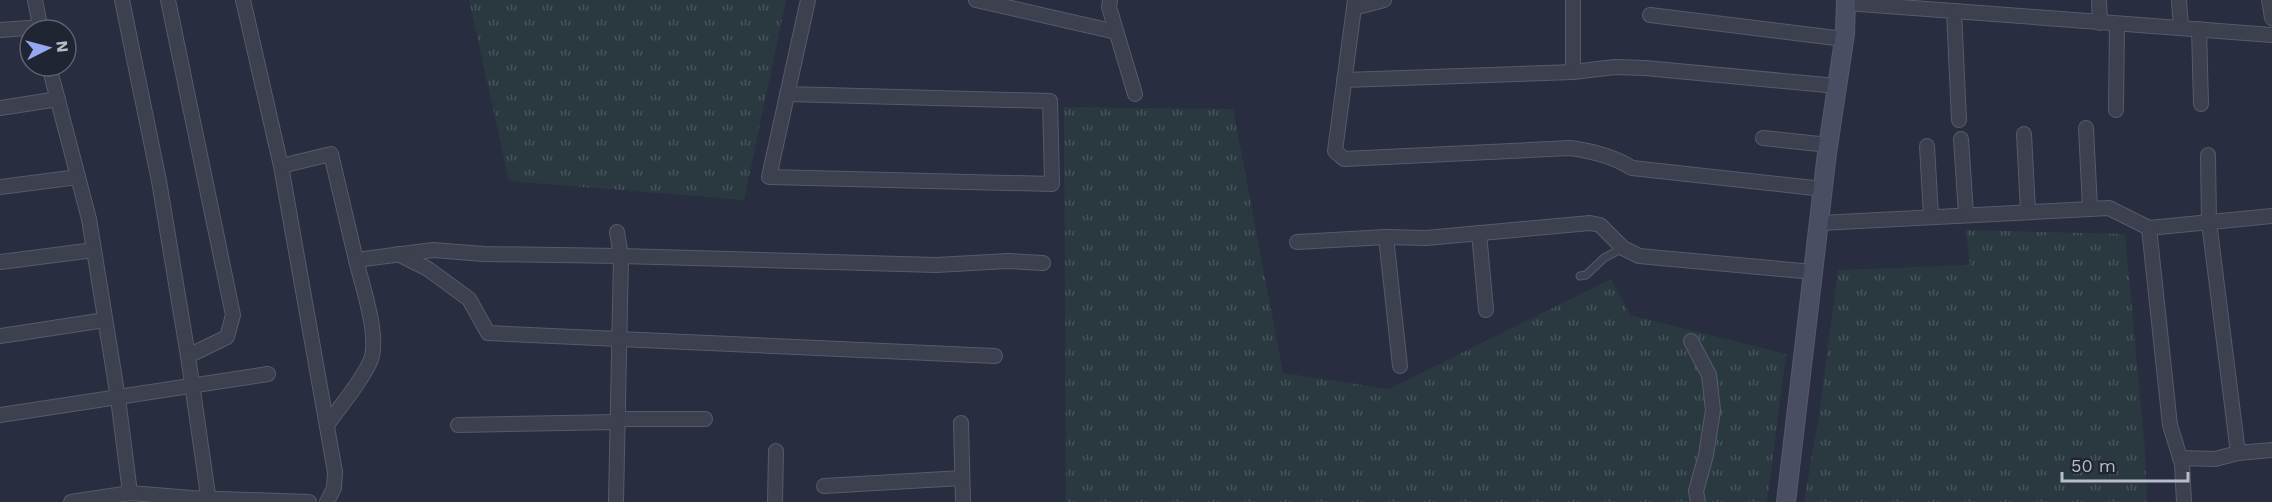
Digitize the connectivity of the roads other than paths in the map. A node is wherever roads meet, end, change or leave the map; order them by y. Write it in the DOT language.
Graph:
graph roads {
  1 [pos="35,0"];
  2 [pos="122,0"];
  3 [pos="168,0"];
  4 [pos="243,0"];
  5 [pos="808,0"];
  6 [pos="976,0"];
  7 [pos="1110,0"];
  8 [pos="1384,0"];
  9 [pos="1573,0"];
  10 [pos="2099,0"];
  11 [pos="2179,0"];
  12 [pos="2269,0"];
  13 [pos="1846,2"];
  14 [pos="1354,4"];
  15 [pos="1954,11"];
  16 [pos="1650,15"];
  17 [pos="39,18"];
  18 [pos="2272,18"];
  19 [pos="2100,23"];
  20 [pos="2116,24"];
  21 [pos="2181,28"];
  22 [pos="18,29"];
  23 [pos="2199,29"];
  24 [pos="0,30"];
  25 [pos="1116,32"];
  26 [pos="2272,35"];
  27 [pos="1844,39"];
  28 [pos="1573,72"];
  29 [pos="52,78"];
  30 [pos="1344,80"];
  31 [pos="1837,86"];
  32 [pos="787,94"];
  33 [pos="1136,94"];
  34 [pos="58,99"];
  35 [pos="2201,104"];
  36 [pos="0,108"];
  37 [pos="2116,110"];
  38 [pos="1959,120"];
  39 [pos="2086,128"];
  40 [pos="2024,134"];
  41 [pos="1763,138"];
  42 [pos="1961,139"];
  43 [pos="1829,145"];
  44 [pos="1927,146"];
  45 [pos="2208,155"];
  46 [pos="281,166"];
  47 [pos="78,177"];
  48 [pos="0,187"];
  49 [pos="1823,189"];
  50 [pos="2090,208"];
  51 [pos="2028,211"];
  52 [pos="1966,213"];
  53 [pos="1931,216"];
  54 [pos="2272,216"];
  55 [pos="2209,222"];
  56 [pos="1820,223"];
  57 [pos="2149,228"];
  58 [pos="617,232"];
  59 [pos="1479,233"];
  60 [pos="1386,237"];
  61 [pos="1297,242"];
  62 [pos="1623,248"];
  63 [pos="94,250"];
  64 [pos="398,254"];
  65 [pos="621,256"];
  66 [pos="356,260"];
  67 [pos="0,262"];
  68 [pos="1043,263"];
  69 [pos="1814,272"];
  70 [pos="1580,276"];
  71 [pos="1486,310"];
  72 [pos="105,320"];
  73 [pos="0,336"];
  74 [pos="619,339"];
  75 [pos="1691,341"];
  76 [pos="188,356"];
  77 [pos="995,356"];
  78 [pos="1400,366"];
  79 [pos="268,374"];
  80 [pos="191,385"];
  81 [pos="118,398"];
  82 [pos="0,414"];
  83 [pos="705,419"];
  84 [pos="618,420"];
  85 [pos="961,423"];
  86 [pos="458,424"];
  87 [pos="327,425"];
  88 [pos="2272,450"];
  89 [pos="776,451"];
  90 [pos="2238,453"];
  91 [pos="2180,458"];
  92 [pos="962,478"];
  93 [pos="824,486"];
  94 [pos="130,492"];
  95 [pos="209,500"];
  96 [pos="71,502"];
  97 [pos="309,502"];
  98 [pos="327,502"];
  99 [pos="616,502"];
  100 [pos="775,502"];
  101 [pos="963,502"];
  102 [pos="1698,502"];
  103 [pos="1786,502"];
  104 [pos="2184,502"];
  1 -- 17 [label="street"];
  2 -- 76 [label="street"];
  3 -- 76 [label="street"];
  4 -- 46 [label="street"];
  5 -- 32 [label="street"];
  6 -- 25 [label="street"];
  7 -- 25 [label="street"];
  8 -- 14 [label="street"];
  9 -- 28 [label="street"];
  10 -- 19 [label="street"];
  11 -- 21 [label="street"];
  12 -- 18 [label="street"];
  13 -- 15 [label="street"];
  13 -- 27 [label="street"];
  14 -- 30 [label="street"];
  15 -- 19 [label="street"];
  15 -- 38 [label="street"];
  16 -- 27 [label="street"];
  19 -- 20 [label="street"];
  20 -- 21 [label="street"];
  20 -- 37 [label="street"];
  21 -- 23 [label="street"];
  22 -- 24 [label="street"];
  23 -- 26 [label="street"];
  23 -- 35 [label="street"];
  25 -- 33 [label="street"];
  27 -- 31 [label="street"];
  28 -- 30 [label="street"];
  28 -- 31 [label="street"];
  29 -- 34 [label="street"];
  30 -- 49 [label="street"];
  31 -- 43 [label="street"];
  32 -- 32 [label="street"];
  34 -- 36 [label="street"];
  34 -- 47 [label="street"];
  39 -- 50 [label="street"];
  40 -- 51 [label="street"];
  41 -- 43 [label="street"];
  42 -- 52 [label="street"];
  43 -- 49 [label="street"];
  44 -- 53 [label="street"];
  45 -- 55 [label="street"];
  46 -- 66 [label="street"];
  46 -- 87 [label="street"];
  47 -- 48 [label="street"];
  47 -- 63 [label="street"];
  49 -- 56 [label="street"];
  50 -- 51 [label="street"];
  50 -- 57 [label="street"];
  51 -- 52 [label="street"];
  52 -- 53 [label="street"];
  53 -- 56 [label="street"];
  54 -- 55 [label="street"];
  55 -- 57 [label="street"];
  55 -- 90 [label="street"];
  56 -- 69 [label="street"];
  57 -- 91 [label="street"];
  58 -- 65 [label="street"];
  59 -- 60 [label="street"];
  59 -- 62 [label="street"];
  59 -- 71 [label="street"];
  60 -- 61 [label="street"];
  60 -- 78 [label="street"];
  62 -- 69 [label="street"];
  62 -- 70 [label="lane"];
  63 -- 67 [label="street"];
  63 -- 72 [label="street"];
  64 -- 65 [label="street"];
  64 -- 66 [label="street"];
  64 -- 74 [label="street"];
  65 -- 68 [label="street"];
  65 -- 74 [label="street"];
  66 -- 87 [label="street"];
  69 -- 103 [label="street"];
  72 -- 73 [label="street"];
  72 -- 81 [label="street"];
  74 -- 77 [label="street"];
  74 -- 84 [label="street"];
  75 -- 102 [label="street"];
  76 -- 80 [label="street"];
  79 -- 80 [label="street"];
  80 -- 81 [label="street"];
  80 -- 95 [label="street"];
  81 -- 82 [label="street"];
  81 -- 94 [label="street"];
  83 -- 84 [label="street"];
  84 -- 86 [label="street"];
  84 -- 99 [label="street"];
  85 -- 92 [label="street"];
  87 -- 98 [label="street"];
  88 -- 90 [label="street"];
  89 -- 100 [label="street"];
  90 -- 91 [label="street"];
  91 -- 104 [label="street"];
  92 -- 93 [label="street"];
  92 -- 101 [label="street"];
  94 -- 95 [label="street"];
  94 -- 96 [label="street"];
  95 -- 97 [label="street"];
}
